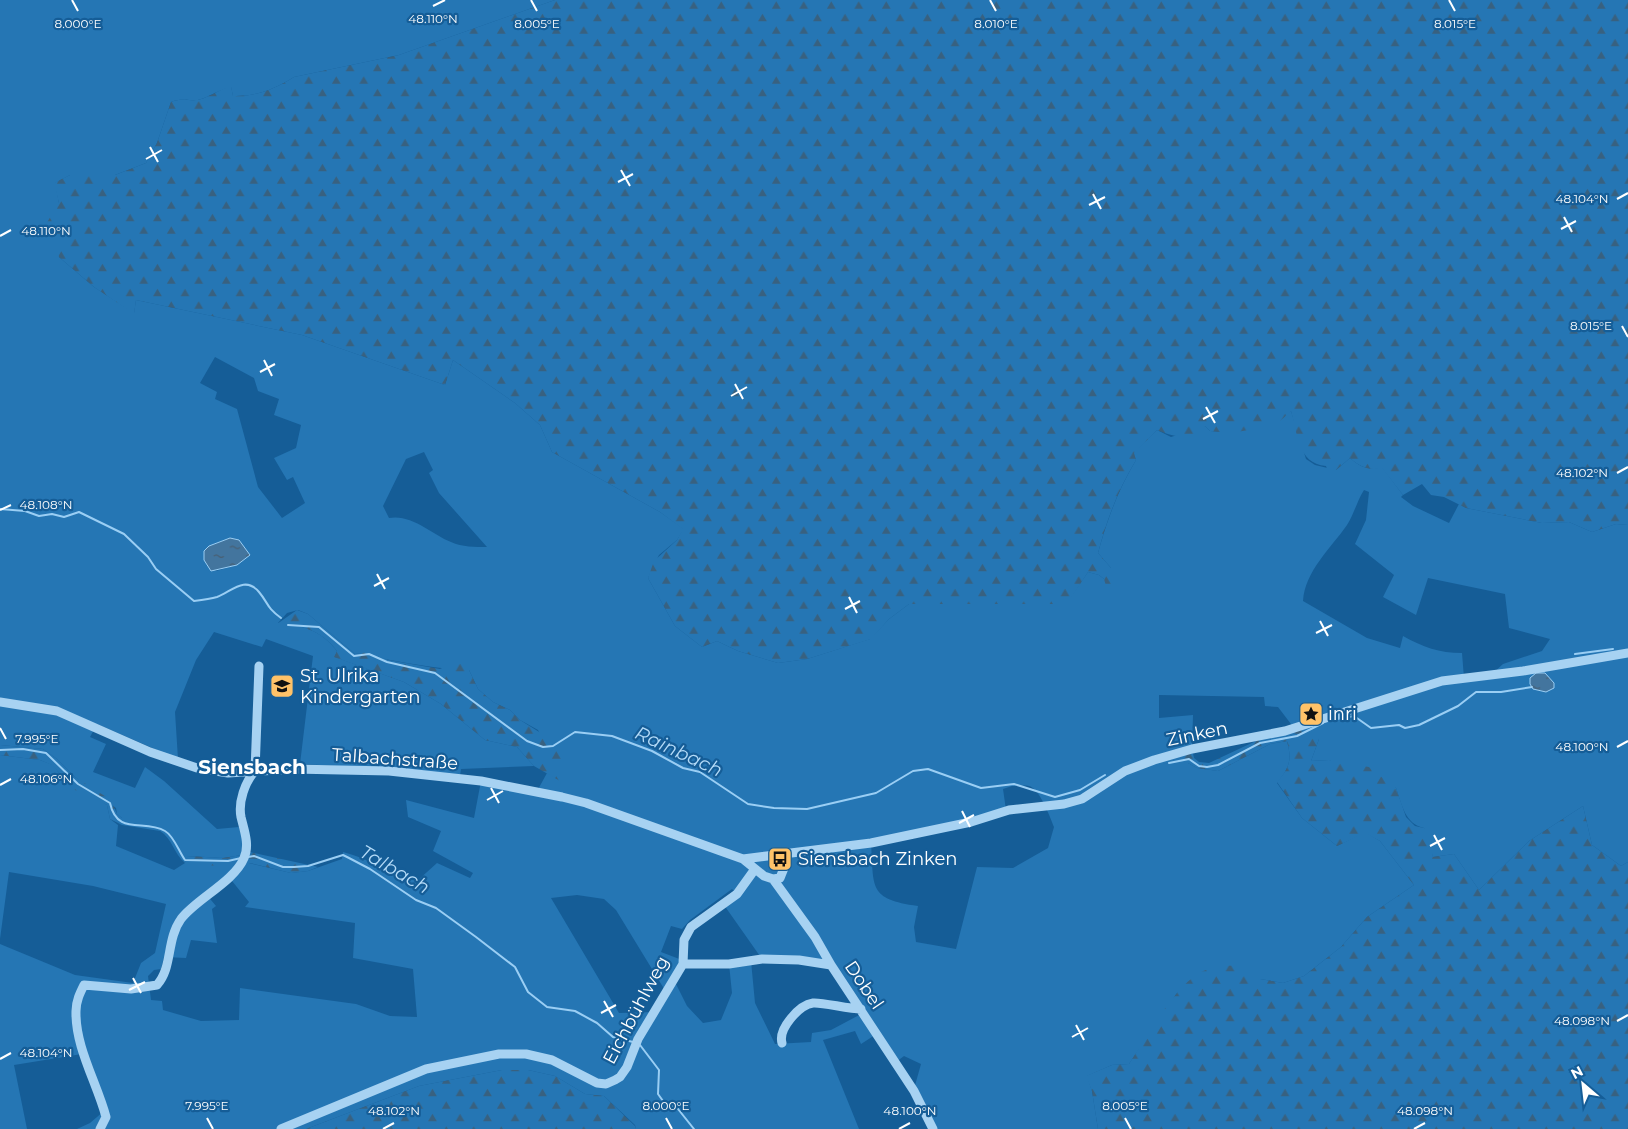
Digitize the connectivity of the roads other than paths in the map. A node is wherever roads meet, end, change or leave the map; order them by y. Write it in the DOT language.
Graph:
graph roads {
  1 [pos="1628,653"];
  2 [pos="259,666"];
  3 [pos="0,702"];
  4 [pos="255,771"];
  5 [pos="778,853"];
  6 [pos="743,859"];
  7 [pos="755,869"];
  8 [pos="773,879"];
  9 [pos="682,964"];
  10 [pos="831,965"];
  11 [pos="860,1010"];
  12 [pos="782,1043"];
  13 [pos="100,1129"];
  14 [pos="281,1129"];
  15 [pos="933,1129"];
  1 -- 5 [label="street, Zinken"];
  2 -- 4 [label="street"];
  3 -- 4 [label="street, Talbachstraße"];
  4 -- 6 [label="street, Talbachstraße"];
  4 -- 13 [label="street"];
  5 -- 6 [label="street, Zinken"];
  5 -- 8 [label="street"];
  6 -- 7 [label="street, Talbachstraße"];
  7 -- 8 [label="street, Dobel"];
  7 -- 9 [label="street, Eichbühlweg"];
  8 -- 10 [label="street, Dobel"];
  9 -- 10 [label="street"];
  9 -- 14 [label="street, Eichbühlweg"];
  10 -- 11 [label="street, Dobel"];
  11 -- 12 [label="street"];
  11 -- 15 [label="street, Dobel"];
}
